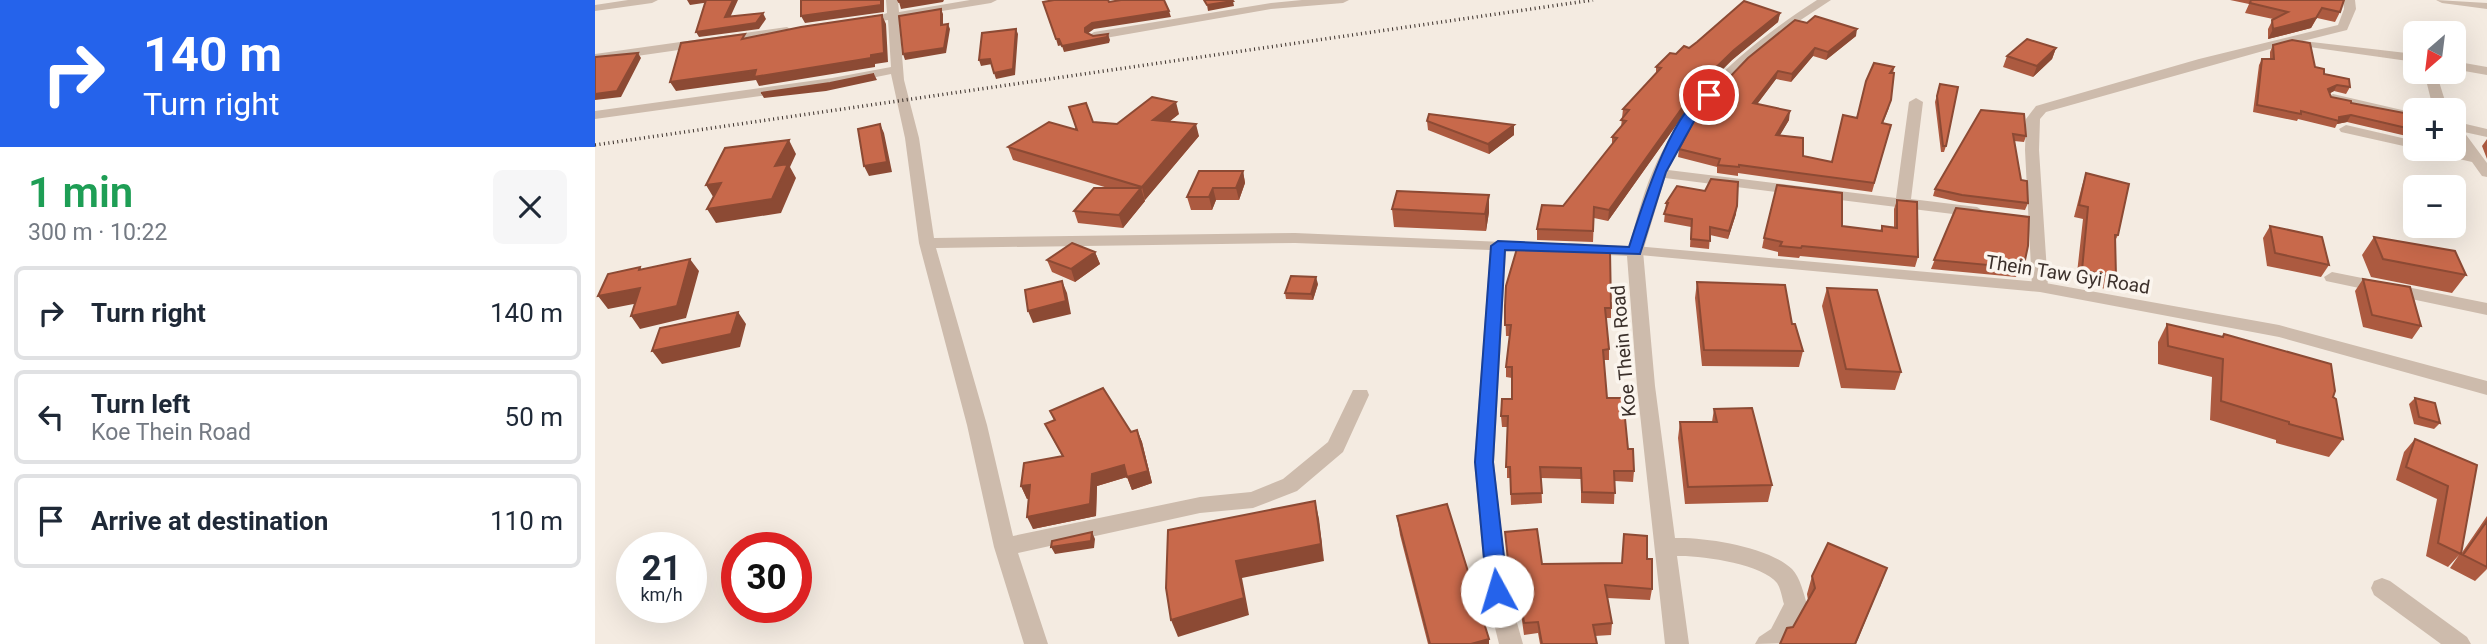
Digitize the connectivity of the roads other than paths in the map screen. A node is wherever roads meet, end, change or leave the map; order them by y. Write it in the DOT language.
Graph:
graph roads {
  1 [pos="652,0"];
  2 [pos="991,0"];
  3 [pos="1343,0"];
  4 [pos="1825,0"];
  5 [pos="2349,0"];
  6 [pos="2442,0"];
  7 [pos="1269,3"];
  8 [pos="2487,6"];
  9 [pos="595,8"];
  10 [pos="892,8"];
  11 [pos="865,20"];
  12 [pos="797,30"];
  13 [pos="1094,36"];
  14 [pos="2283,42"];
  15 [pos="2403,57"];
  16 [pos="595,58"];
  17 [pos="2466,67"];
  18 [pos="898,69"];
  19 [pos="2487,71"];
  20 [pos="2333,98"];
  21 [pos="1916,102"];
  22 [pos="2403,114"];
  23 [pos="595,115"];
  24 [pos="2346,129"];
  25 [pos="2466,129"];
  26 [pos="2487,133"];
  27 [pos="2403,142"];
  28 [pos="2466,144"];
  29 [pos="2466,156"];
  30 [pos="2477,159"];
  31 [pos="1659,173"];
  32 [pos="2487,173"];
  33 [pos="1903,203"];
  34 [pos="1996,214"];
  35 [pos="926,243"];
  36 [pos="1498,246"];
  37 [pos="1635,251"];
  38 [pos="2332,277"];
  39 [pos="2040,287"];
  40 [pos="2487,309"];
  41 [pos="2487,388"];
  42 [pos="1360,395"];
  43 [pos="1005,547"];
  44 [pos="1666,548"];
  45 [pos="2382,588"];
  46 [pos="1036,644"];
  47 [pos="1511,644"];
  48 [pos="1677,644"];
  49 [pos="1767,644"];
  50 [pos="2459,644"];
  1 -- 9 [label="street"];
  2 -- 10 [label="street"];
  3 -- 7 [label="street"];
  4 -- 31 [label="street, Koe Thein Road"];
  5 -- 14 [label="street"];
  6 -- 8 [label="street"];
  7 -- 13 [label="street"];
  10 -- 11 [label="street"];
  10 -- 18 [label="street"];
  12 -- 16 [label="street"];
  14 -- 15 [label="street"];
  14 -- 39 [label="street"];
  17 -- 19 [label="street"];
  18 -- 23 [label="street"];
  18 -- 35 [label="street"];
  20 -- 22 [label="street"];
  21 -- 33 [label="street"];
  24 -- 27 [label="street"];
  25 -- 26 [label="street"];
  28 -- 30 [label="street"];
  29 -- 30 [label="street"];
  30 -- 32 [label="street"];
  31 -- 33 [label="street"];
  31 -- 37 [label="street, Koe Thein Road"];
  33 -- 34 [label="street"];
  35 -- 36 [label="street, Thein Taw Gyi Road"];
  35 -- 43 [label="street"];
  36 -- 37 [label="street, Thein Taw Gyi Road"];
  36 -- 47 [label="street"];
  37 -- 39 [label="street, Thein Taw Gyi Road"];
  37 -- 44 [label="street, Koe Thein Road"];
  38 -- 40 [label="street"];
  39 -- 41 [label="street, Thein Taw Gyi Road"];
  42 -- 43 [label="street"];
  43 -- 46 [label="street"];
  44 -- 48 [label="street, Koe Thein Road"];
  44 -- 49 [label="street"];
  45 -- 50 [label="street"];
}
